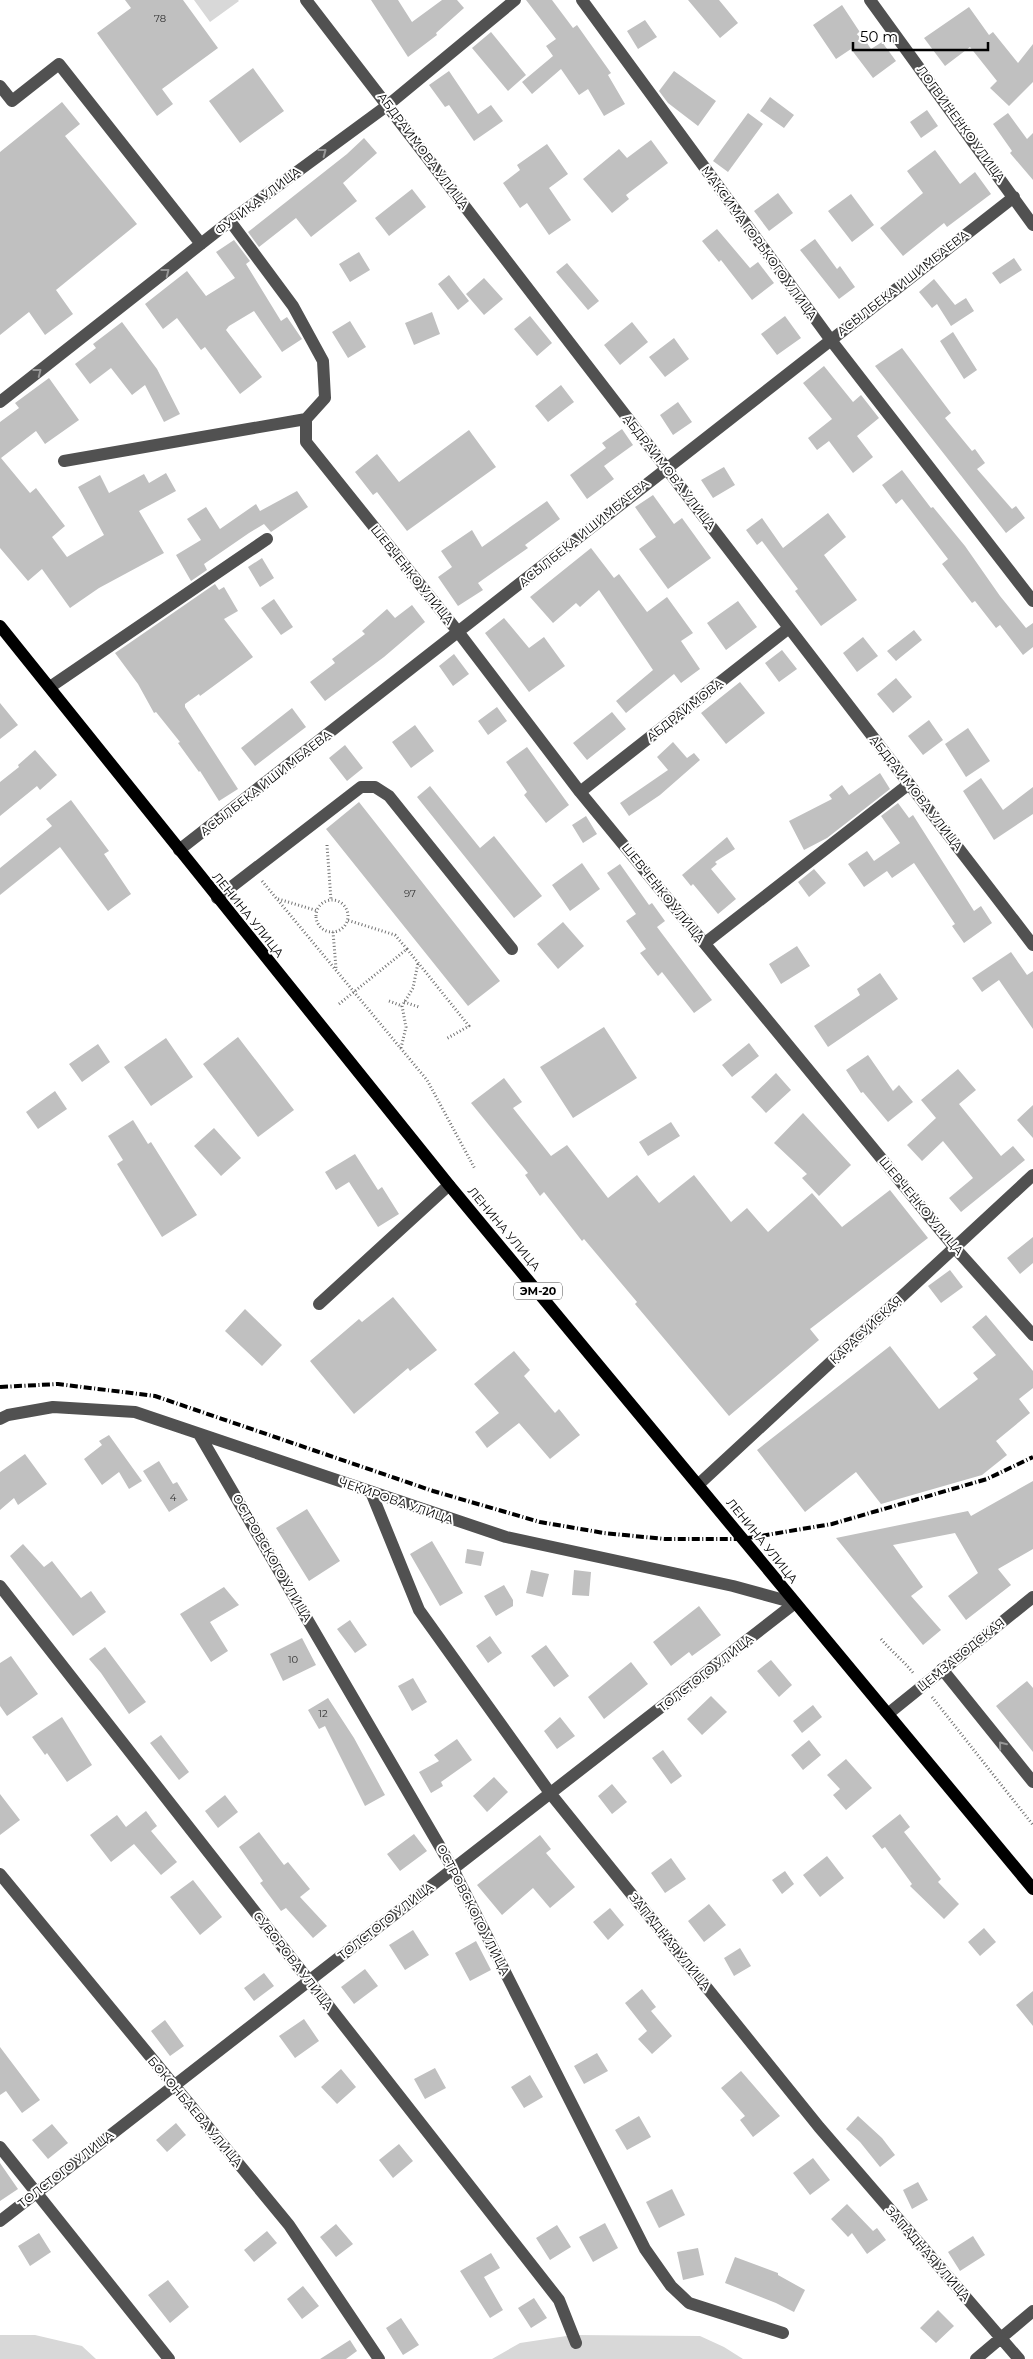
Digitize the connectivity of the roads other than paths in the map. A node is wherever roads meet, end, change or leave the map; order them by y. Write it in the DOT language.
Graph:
graph roads {
  1 [pos="306,0"];
  2 [pos="515,0"];
  3 [pos="582,0"];
  4 [pos="870,0"];
  5 [pos="0,86"];
  6 [pos="388,105"];
  7 [pos="1014,197"];
  8 [pos="230,221"];
  9 [pos="1033,225"];
  10 [pos="201,244"];
  11 [pos="830,339"];
  12 [pos="0,402"];
  13 [pos="306,419"];
  14 [pos="64,461"];
  15 [pos="666,468"];
  16 [pos="267,539"];
  17 [pos="1033,601"];
  18 [pos="0,626"];
  19 [pos="789,628"];
  20 [pos="458,633"];
  21 [pos="50,687"];
  22 [pos="909,784"];
  23 [pos="580,792"];
  24 [pos="179,850"];
  25 [pos="217,898"];
  26 [pos="705,943"];
  27 [pos="1033,944"];
  28 [pos="512,949"];
  29 [pos="1033,1176"];
  30 [pos="449,1185"];
  31 [pos="955,1248"];
  32 [pos="319,1304"];
  33 [pos="1033,1335"];
  34 [pos="0,1419"];
  35 [pos="200,1434"];
  36 [pos="699,1484"];
  37 [pos="371,1492"];
  38 [pos="0,1586"];
  39 [pos="1033,1598"];
  40 [pos="796,1603"];
  41 [pos="942,1669"];
  42 [pos="889,1713"];
  43 [pos="1033,1782"];
  44 [pos="550,1793"];
  45 [pos="453,1869"];
  46 [pos="0,1874"];
  47 [pos="1033,1889"];
  48 [pos="309,1981"];
  49 [pos="172,2085"];
  50 [pos="0,2148"];
  51 [pos="36,2193"];
  52 [pos="0,2221"];
  53 [pos="1033,2311"];
  54 [pos="783,2333"];
  55 [pos="1001,2338"];
  56 [pos="576,2343"];
  57 [pos="169,2359"];
  58 [pos="379,2359"];
  59 [pos="976,2359"];
  60 [pos="1019,2359"];
  1 -- 6 [label="street, АБДРАИМОВА УЛИЦА"];
  2 -- 6 [label="street, ФУЧИКА УЛИЦА"];
  3 -- 11 [label="street, МАКСИМА ГОРЬКОГО УЛИЦА"];
  4 -- 7 [label="street, ЛОГВИНЕНКО УЛИЦА"];
  5 -- 10 [label="street"];
  8 -- 6 [label="street, ФУЧИКА УЛИЦА, one-way"];
  6 -- 15 [label="street, АБДРАИМОВА УЛИЦА"];
  7 -- 9 [label="street, ЛОГВИНЕНКО УЛИЦА"];
  7 -- 11 [label="street, АСЫЛБЕКА ИШИМБАЕВА"];
  8 -- 10 [label="street, ФУЧИКА УЛИЦА"];
  8 -- 13 [label="street"];
  12 -- 10 [label="street, ФУЧИКА УЛИЦА, one-way"];
  11 -- 15 [label="street, АСЫЛБЕКА ИШИМБАЕВА"];
  11 -- 17 [label="street, МАКСИМА ГОРЬКОГО УЛИЦА"];
  13 -- 14 [label="street"];
  13 -- 20 [label="street, ШЕВЧЕНКО УЛИЦА"];
  15 -- 19 [label="street, АБДРАИМОВА УЛИЦА"];
  15 -- 20 [label="street, АСЫЛБЕКА ИШИМБАЕВА"];
  16 -- 21 [label="street"];
  18 -- 21 [label="main road, ЛЕНИНА УЛИЦА / ЭМ-20"];
  19 -- 22 [label="street, АБДРАИМОВА УЛИЦА"];
  19 -- 23 [label="street, АБДРАИМОВА"];
  20 -- 23 [label="street, ШЕВЧЕНКО УЛИЦА"];
  20 -- 24 [label="street, АСЫЛБЕКА ИШИМБАЕВА"];
  21 -- 24 [label="main road, ЛЕНИНА УЛИЦА / ЭМ-20"];
  22 -- 26 [label="street"];
  22 -- 27 [label="street, АБДРАИМОВА УЛИЦА"];
  23 -- 26 [label="street, ШЕВЧЕНКО УЛИЦА"];
  24 -- 25 [label="main road, ЛЕНИНА УЛИЦА / ЭМ-20"];
  25 -- 28 [label="street"];
  25 -- 30 [label="main road, ЛЕНИНА УЛИЦА / ЭМ-20"];
  26 -- 31 [label="street, ШЕВЧЕНКО УЛИЦА"];
  29 -- 31 [label="street, КАРАСУЙСКАЯ"];
  30 -- 32 [label="street"];
  30 -- 36 [label="main road, ЛЕНИНА УЛИЦА / ЭМ-20"];
  31 -- 33 [label="street, ШЕВЧЕНКО УЛИЦА"];
  31 -- 36 [label="street, КАРАСУЙСКАЯ"];
  34 -- 35 [label="street, ЧЕКИРОВА УЛИЦА"];
  35 -- 37 [label="street, ЧЕКИРОВА УЛИЦА"];
  35 -- 45 [label="street, ОСТРОВСКОГО УЛИЦА"];
  36 -- 40 [label="main road, ЛЕНИНА УЛИЦА / ЭМ-20"];
  37 -- 40 [label="street, ЧЕКИРОВА УЛИЦА"];
  37 -- 44 [label="street, ЗАПАДНАЯ УЛИЦА"];
  38 -- 48 [label="street, СУВОРОВА УЛИЦА"];
  39 -- 41 [label="street, ЦЕМЗАВОДСКАЯ"];
  40 -- 42 [label="main road, ЛЕНИНА УЛИЦА / ЭМ-20"];
  40 -- 44 [label="street, ТОЛСТОГО УЛИЦА"];
  41 -- 42 [label="street, ЦЕМЗАВОДСКАЯ"];
  43 -- 41 [label="street, one-way"];
  42 -- 47 [label="main road, ЛЕНИНА УЛИЦА / ЭМ-20"];
  44 -- 45 [label="street, ТОЛСТОГО УЛИЦА"];
  44 -- 55 [label="street, ЗАПАДНАЯ УЛИЦА"];
  45 -- 48 [label="street, ТОЛСТОГО УЛИЦА"];
  45 -- 54 [label="street, ОСТРОВСКОГО УЛИЦА"];
  46 -- 49 [label="street, БОКОНБАЕВА УЛИЦА"];
  48 -- 49 [label="street, ТОЛСТОГО УЛИЦА"];
  48 -- 56 [label="street, СУВОРОВА УЛИЦА"];
  49 -- 51 [label="street, ТОЛСТОГО УЛИЦА"];
  49 -- 58 [label="street, БОКОНБАЕВА УЛИЦА"];
  50 -- 51 [label="street"];
  51 -- 52 [label="street, ТОЛСТОГО УЛИЦА"];
  51 -- 57 [label="street"];
  53 -- 55 [label="street"];
  55 -- 59 [label="street"];
  55 -- 60 [label="street, ЗАПАДНАЯ УЛИЦА"];
}
